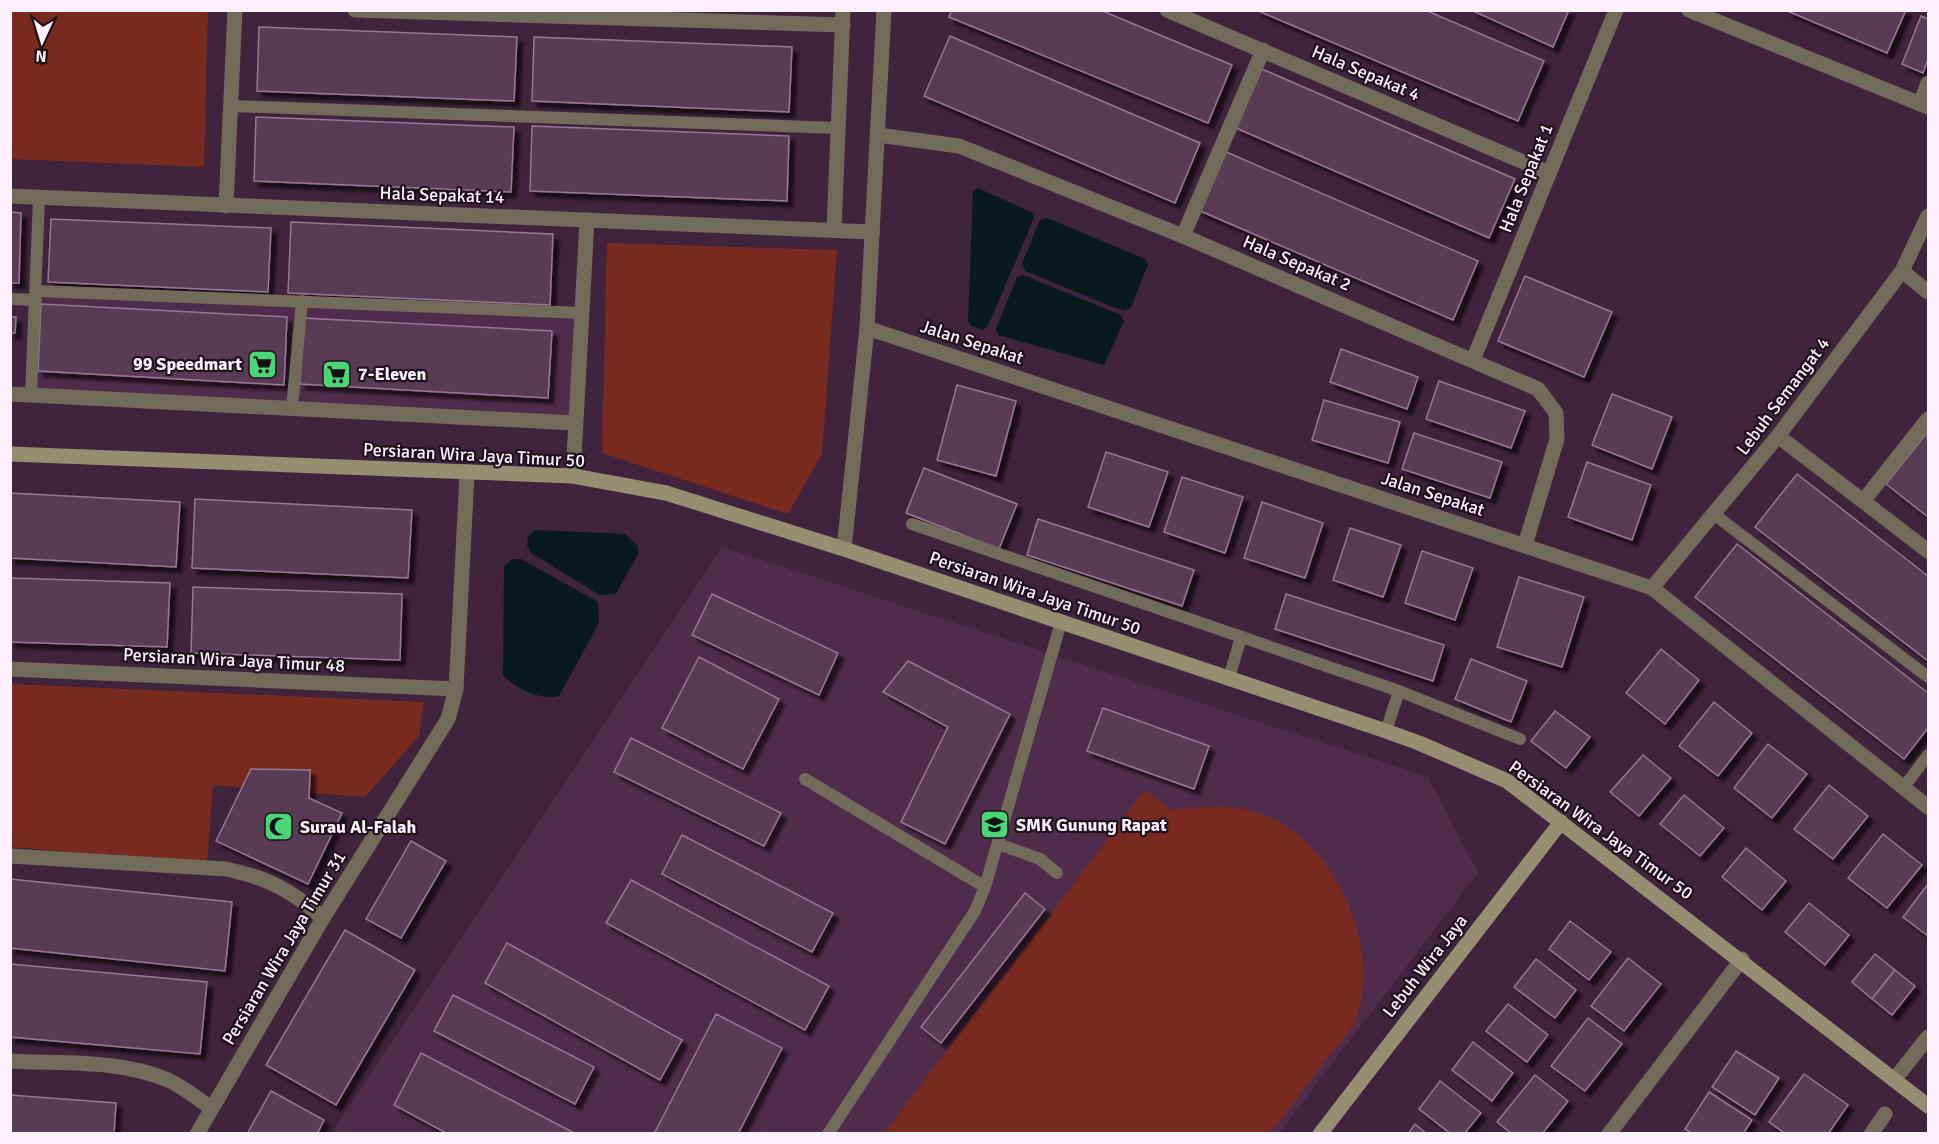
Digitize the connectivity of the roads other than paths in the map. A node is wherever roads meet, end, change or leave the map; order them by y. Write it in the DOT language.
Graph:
graph roads {
  1 [pos="235,10"];
  2 [pos="355,10"];
  3 [pos="884,10"];
  4 [pos="1167,10"];
  5 [pos="1616,10"];
  6 [pos="1689,10"];
  7 [pos="843,18"];
  8 [pos="1263,50"];
  9 [pos="1929,83"];
  10 [pos="1924,105"];
  11 [pos="232,106"];
  12 [pos="837,128"];
  13 [pos="878,135"];
  14 [pos="1549,173"];
  15 [pos="10,196"];
  16 [pos="39,198"];
  17 [pos="226,206"];
  18 [pos="1929,216"];
  19 [pos="587,220"];
  20 [pos="834,230"];
  21 [pos="872,232"];
  22 [pos="1183,236"];
  23 [pos="1902,271"];
  24 [pos="1929,292"];
  25 [pos="36,296"];
  26 [pos="10,299"];
  27 [pos="302,302"];
  28 [pos="583,313"];
  29 [pos="867,328"];
  30 [pos="1473,360"];
  31 [pos="10,394"];
  32 [pos="31,394"];
  33 [pos="292,408"];
  34 [pos="1928,420"];
  35 [pos="575,423"];
  36 [pos="1778,435"];
  37 [pos="10,454"];
  38 [pos="467,474"];
  39 [pos="573,476"];
  40 [pos="1864,500"];
  41 [pos="1715,515"];
  42 [pos="912,524"];
  43 [pos="1525,545"];
  44 [pos="844,549"];
  45 [pos="1929,551"];
  46 [pos="1652,588"];
  47 [pos="1060,622"];
  48 [pos="1241,637"];
  49 [pos="10,669"];
  50 [pos="1929,677"];
  51 [pos="1229,678"];
  52 [pos="456,689"];
  53 [pos="1399,691"];
  54 [pos="1386,731"];
  55 [pos="1520,739"];
  56 [pos="1929,755"];
  57 [pos="806,779"];
  58 [pos="1904,787"];
  59 [pos="1929,807"];
  60 [pos="1561,822"];
  61 [pos="998,844"];
  62 [pos="10,856"];
  63 [pos="1057,873"];
  64 [pos="986,886"];
  65 [pos="323,918"];
  66 [pos="1742,959"];
  67 [pos="1929,1037"];
  68 [pos="10,1061"];
  69 [pos="1894,1080"];
  70 [pos="1929,1106"];
  71 [pos="211,1108"];
  72 [pos="1885,1114"];
  73 [pos="197,1134"];
  74 [pos="828,1134"];
  75 [pos="1320,1134"];
  76 [pos="1609,1134"];
  77 [pos="1871,1134"];
  1 -- 11 [label="street"];
  2 -- 7 [label="street"];
  3 -- 13 [label="street"];
  4 -- 8 [label="street, Hala Sepakat 4"];
  5 -- 14 [label="street, Hala Sepakat 1"];
  6 -- 10 [label="street"];
  7 -- 12 [label="street"];
  8 -- 14 [label="street, Hala Sepakat 4"];
  8 -- 22 [label="street"];
  9 -- 10 [label="street"];
  11 -- 12 [label="lane"];
  11 -- 17 [label="street"];
  12 -- 20 [label="street"];
  13 -- 21 [label="street"];
  13 -- 22 [label="street, Hala Sepakat 2"];
  14 -- 30 [label="street, Hala Sepakat 1"];
  15 -- 16 [label="street, Hala Sepakat 14"];
  16 -- 17 [label="street, Hala Sepakat 14"];
  16 -- 25 [label="lane"];
  17 -- 19 [label="street, Hala Sepakat 14"];
  18 -- 23 [label="street, Lebuh Semangat 4"];
  19 -- 20 [label="street, Hala Sepakat 14"];
  19 -- 28 [label="street"];
  20 -- 21 [label="street, Hala Sepakat 14"];
  21 -- 29 [label="street"];
  22 -- 30 [label="street, Hala Sepakat 2"];
  23 -- 24 [label="street"];
  23 -- 36 [label="street, Lebuh Semangat 4"];
  25 -- 26 [label="lane"];
  25 -- 27 [label="lane"];
  25 -- 32 [label="lane"];
  27 -- 28 [label="lane"];
  27 -- 33 [label="lane"];
  28 -- 35 [label="street"];
  29 -- 43 [label="street, Jalan Sepakat"];
  29 -- 44 [label="street"];
  30 -- 43 [label="street, Hala Sepakat 2"];
  31 -- 32 [label="street"];
  32 -- 33 [label="street"];
  33 -- 35 [label="street"];
  34 -- 40 [label="street"];
  35 -- 39 [label="street"];
  36 -- 40 [label="street"];
  36 -- 41 [label="street, Lebuh Semangat 4"];
  37 -- 38 [label="street, Persiaran Wira Jaya Timur 50"];
  38 -- 39 [label="street, Persiaran Wira Jaya Timur 50"];
  38 -- 52 [label="street, Persiaran Wira Jaya Timur 31"];
  39 -- 44 [label="street, Persiaran Wira Jaya Timur 50"];
  40 -- 45 [label="street"];
  41 -- 46 [label="street, Lebuh Semangat 4"];
  41 -- 50 [label="lane"];
  42 -- 48 [label="lane"];
  43 -- 46 [label="street, Jalan Sepakat"];
  44 -- 47 [label="street, Persiaran Wira Jaya Timur 50"];
  46 -- 58 [label="street, Jalan Sepakat"];
  47 -- 51 [label="street, Persiaran Wira Jaya Timur 50"];
  47 -- 61 [label="lane"];
  48 -- 51 [label="lane"];
  48 -- 53 [label="lane"];
  49 -- 52 [label="street, Persiaran Wira Jaya Timur 48"];
  51 -- 54 [label="street, Persiaran Wira Jaya Timur 50"];
  52 -- 65 [label="street, Persiaran Wira Jaya Timur 31"];
  53 -- 54 [label="lane"];
  53 -- 55 [label="lane"];
  54 -- 60 [label="street, Persiaran Wira Jaya Timur 50"];
  56 -- 58 [label="lane"];
  57 -- 64 [label="lane"];
  58 -- 59 [label="street, Jalan Sepakat"];
  60 -- 66 [label="street, Persiaran Wira Jaya Timur 50"];
  60 -- 75 [label="street, Lebuh Wira Jaya"];
  61 -- 63 [label="lane"];
  61 -- 64 [label="lane"];
  62 -- 65 [label="street"];
  64 -- 74 [label="lane"];
  65 -- 71 [label="street, Persiaran Wira Jaya Timur 31"];
  66 -- 69 [label="street, Persiaran Wira Jaya Timur 50"];
  66 -- 76 [label="street"];
  67 -- 69 [label="street"];
  68 -- 71 [label="street"];
  69 -- 70 [label="street, Persiaran Wira Jaya Timur 50"];
  71 -- 73 [label="street, Persiaran Wira Jaya Timur 31"];
  72 -- 77 [label="street"];
}
